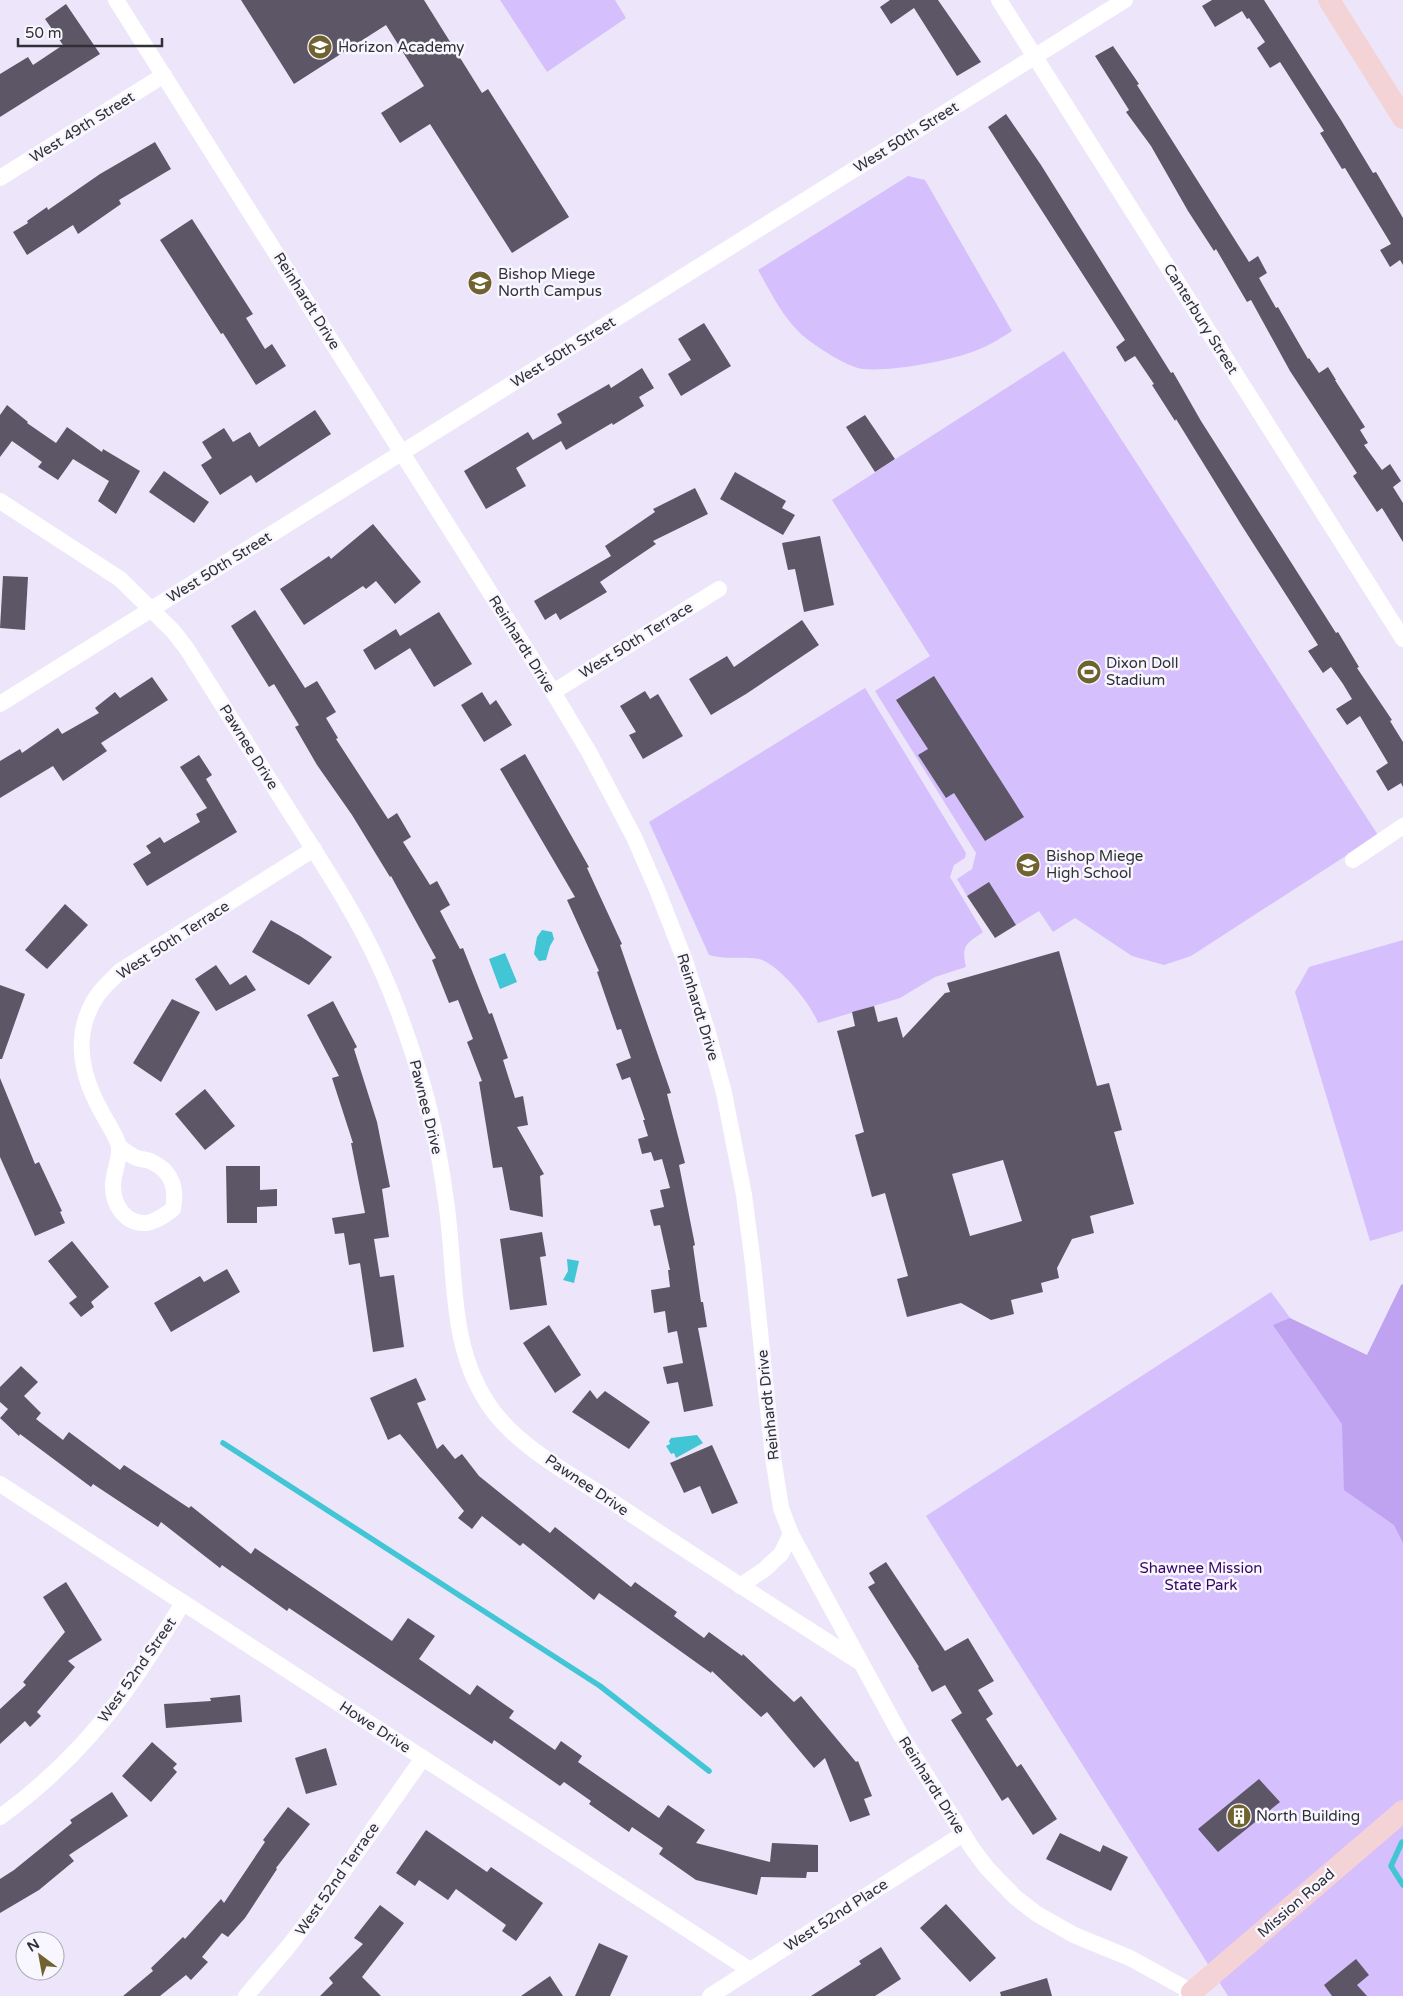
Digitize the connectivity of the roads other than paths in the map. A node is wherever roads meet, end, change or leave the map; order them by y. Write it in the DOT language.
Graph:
graph roads {
  1 [pos="116,0"];
  2 [pos="999,0"];
  3 [pos="1125,0"];
  4 [pos="1329,0"];
  5 [pos="1034,57"];
  6 [pos="164,75"];
  7 [pos="1403,118"];
  8 [pos="0,178"];
  9 [pos="401,453"];
  10 [pos="0,501"];
  11 [pos="719,589"];
  12 [pos="152,610"];
  13 [pos="1403,639"];
  14 [pos="553,692"];
  15 [pos="0,704"];
  16 [pos="1403,826"];
  17 [pos="314,849"];
  18 [pos="1353,860"];
  19 [pos="120,1147"];
  20 [pos="0,1484"];
  21 [pos="791,1534"];
  22 [pos="740,1586"];
  23 [pos="184,1603"];
  24 [pos="860,1662"];
  25 [pos="423,1758"];
  26 [pos="1403,1811"];
  27 [pos="0,1817"];
  28 [pos="963,1834"];
  29 [pos="750,1970"];
  30 [pos="1191,1995"];
  31 [pos="246,1996"];
  32 [pos="710,1996"];
  1 -- 6 [label="street, Reinhardt Drive"];
  2 -- 5 [label="street, Canterbury Street"];
  3 -- 5 [label="street, West 50th Street"];
  4 -- 7 [label="main road"];
  5 -- 9 [label="street, West 50th Street"];
  5 -- 13 [label="street, Canterbury Street"];
  6 -- 8 [label="street, West 49th Street"];
  6 -- 9 [label="street, Reinhardt Drive"];
  9 -- 12 [label="street, West 50th Street"];
  9 -- 14 [label="street, Reinhardt Drive"];
  10 -- 12 [label="street, Pawnee Drive"];
  11 -- 14 [label="street, West 50th Terrace"];
  12 -- 15 [label="street, West 50th Street"];
  12 -- 17 [label="street, Pawnee Drive"];
  14 -- 21 [label="street, Reinhardt Drive"];
  16 -- 18 [label="street"];
  17 -- 19 [label="street, West 50th Terrace"];
  17 -- 22 [label="street, Pawnee Drive"];
  19 -- 19 [label="street"];
  20 -- 23 [label="street, Howe Drive"];
  21 -- 22 [label="street"];
  21 -- 24 [label="street, Reinhardt Drive"];
  22 -- 24 [label="street, Pawnee Drive"];
  23 -- 25 [label="street, Howe Drive"];
  23 -- 27 [label="street, West 52nd Street"];
  24 -- 28 [label="street, Reinhardt Drive"];
  25 -- 29 [label="street, Howe Drive"];
  25 -- 31 [label="street, West 52nd Terrace"];
  26 -- 30 [label="main road, Mission Road"];
  28 -- 29 [label="street, West 52nd Place"];
  28 -- 30 [label="street, Reinhardt Drive"];
  29 -- 32 [label="street, West 52nd Place"];
}
